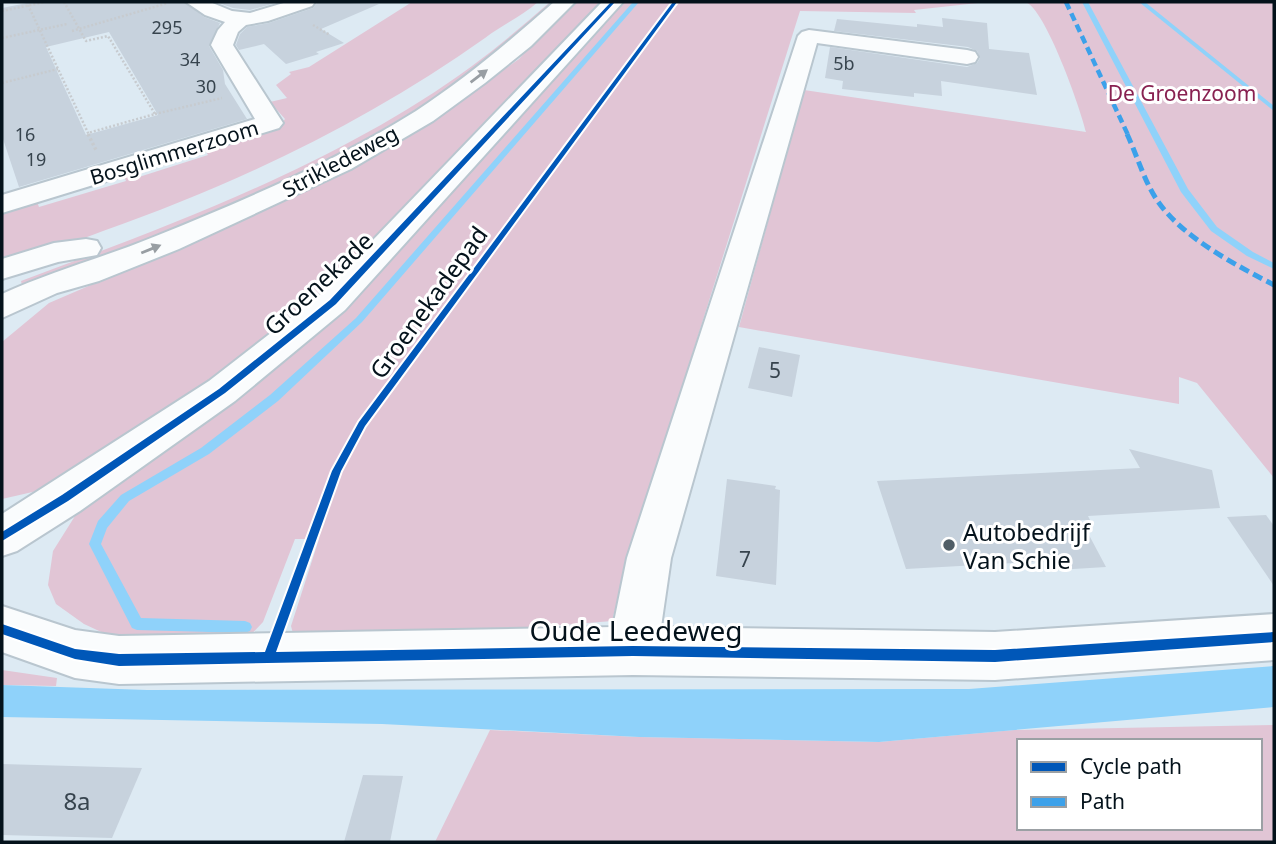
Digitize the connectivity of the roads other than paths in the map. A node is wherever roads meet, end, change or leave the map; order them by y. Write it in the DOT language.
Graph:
graph roads {
  1 [pos="196,2"];
  2 [pos="305,2"];
  3 [pos="543,2"];
  4 [pos="565,2"];
  5 [pos="613,2"];
  6 [pos="238,20"];
  7 [pos="967,57"];
  8 [pos="2,204"];
  9 [pos="99,249"];
  10 [pos="2,269"];
  11 [pos="2,281"];
  12 [pos="6,315"];
  13 [pos="2,537"];
  14 [pos="9,624"];
  15 [pos="1274,636"];
  16 [pos="633,651"];
  1 -- 6 [label="street"];
  2 -- 6 [label="street"];
  3 -- 9 [label="street, Strikledeweg"];
  9 -- 4 [label="street, Strikledeweg, one-way"];
  5 -- 13 [label="street, Groenekade"];
  6 -- 8 [label="street, Bosglimmerzoom"];
  7 -- 16 [label="street, Oude Leedeweg"];
  9 -- 10 [label="street, Strikledeweg"];
  9 -- 11 [label="street, Strikledeweg"];
  9 -- 12 [label="street, Strikledeweg"];
  11 -- 12 [label="street"];
  14 -- 16 [label="street, Oude Leedeweg"];
  15 -- 16 [label="street, Oude Leedeweg"];
}
